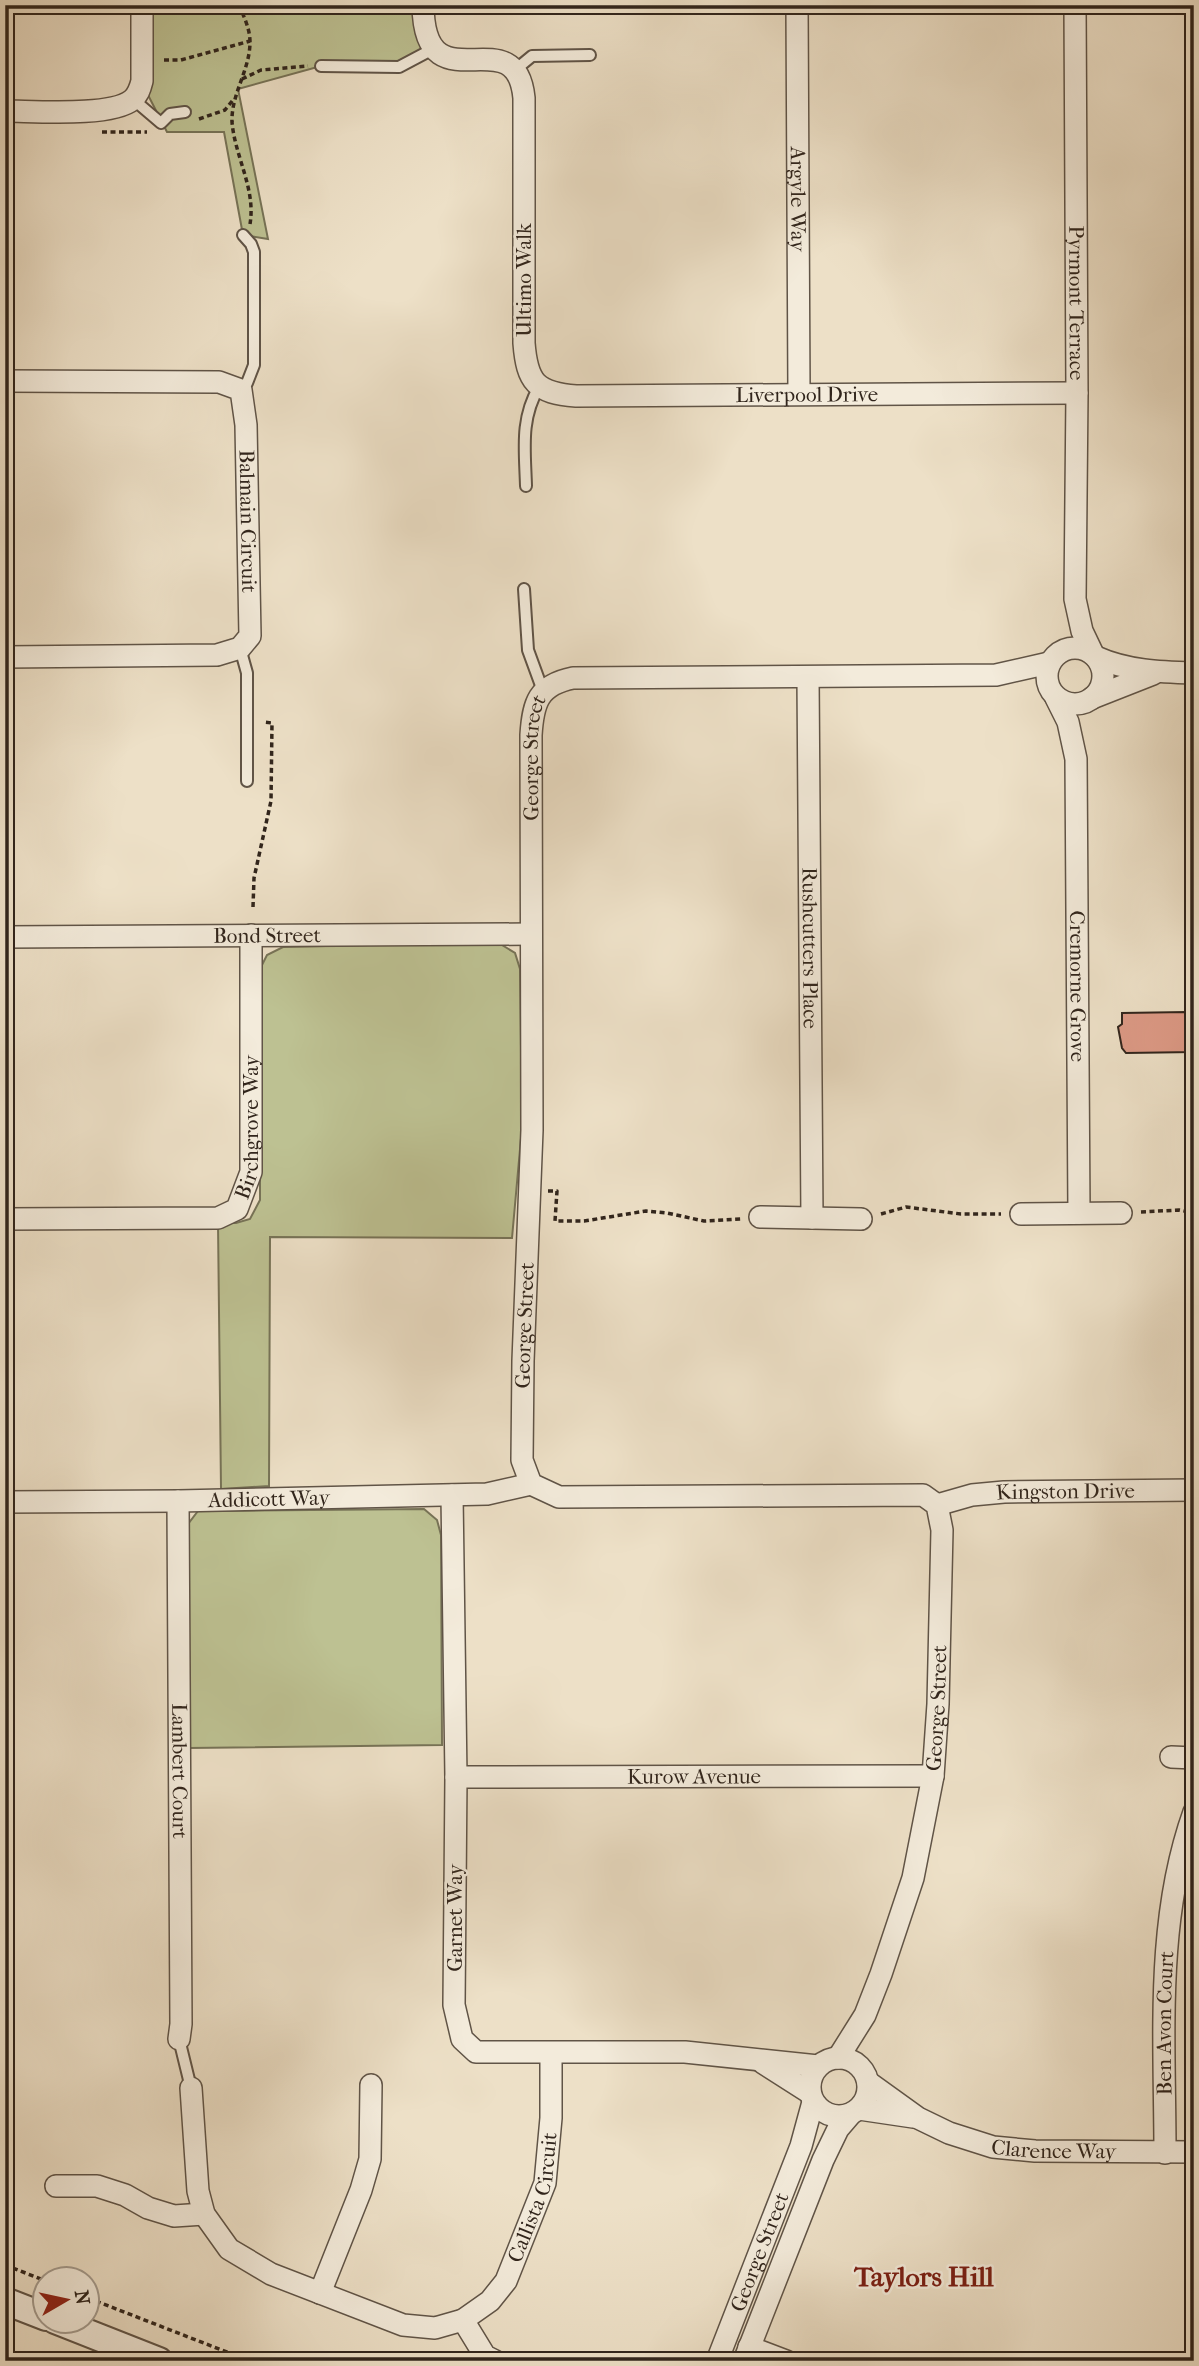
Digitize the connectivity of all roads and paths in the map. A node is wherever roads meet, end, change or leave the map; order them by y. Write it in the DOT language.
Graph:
graph roads {
  1 [pos="142,5"];
  2 [pos="239,5"];
  3 [pos="422,5"];
  4 [pos="797,5"];
  5 [pos="1075,5"];
  6 [pos="250,41"];
  7 [pos="433,49"];
  8 [pos="590,55"];
  9 [pos="143,61"];
  10 [pos="321,66"];
  11 [pos="515,70"];
  12 [pos="242,79"];
  13 [pos="237,89"];
  14 [pos="134,100"];
  15 [pos="5,111"];
  16 [pos="187,115"];
  17 [pos="246,238"];
  18 [pos="5,382"];
  19 [pos="539,387"];
  20 [pos="241,390"];
  21 [pos="1077,393"];
  22 [pos="799,394"];
  23 [pos="526,485"];
  24 [pos="524,589"];
  25 [pos="1075,599"];
  26 [pos="240,648"];
  27 [pos="1094,655"];
  28 [pos="5,657"];
  29 [pos="1052,659"];
  30 [pos="1159,673"];
  31 [pos="1194,673"];
  32 [pos="996,675"];
  33 [pos="808,677"];
  34 [pos="543,691"];
  35 [pos="1054,695"];
  36 [pos="1089,700"];
  37 [pos="247,720"];
  38 [pos="1076,759"];
  39 [pos="247,781"];
  40 [pos="253,907"];
  41 [pos="531,934"];
  42 [pos="251,935"];
  43 [pos="5,937"];
  44 [pos="530,1190"];
  45 [pos="1079,1213"];
  46 [pos="1121,1213"];
  47 [pos="1194,1213"];
  48 [pos="1021,1214"];
  49 [pos="760,1217"];
  50 [pos="812,1218"];
  51 [pos="5,1219"];
  52 [pos="861,1219"];
  53 [pos="531,1484"];
  54 [pos="1194,1490"];
  55 [pos="452,1494"];
  56 [pos="178,1501"];
  57 [pos="5,1502"];
  58 [pos="937,1505"];
  59 [pos="1171,1757"];
  60 [pos="1194,1758"];
  61 [pos="933,1776"];
  62 [pos="456,1777"];
  63 [pos="1194,1812"];
  64 [pos="178,2039"];
  65 [pos="551,2053"];
  66 [pos="758,2060"];
  67 [pos="818,2066"];
  68 [pos="855,2068"];
  69 [pos="371,2085"];
  70 [pos="191,2088"];
  71 [pos="812,2098"];
  72 [pos="854,2112"];
  73 [pos="918,2118"];
  74 [pos="1165,2152"];
  75 [pos="1194,2152"];
  76 [pos="56,2186"];
  77 [pos="204,2214"];
  78 [pos="5,2266"];
  79 [pos="32,2276"];
  80 [pos="320,2293"];
  81 [pos="5,2301"];
  82 [pos="102,2303"];
  83 [pos="32,2312"];
  84 [pos="463,2320"];
  85 [pos="91,2334"];
  86 [pos="747,2354"];
  87 [pos="159,2361"];
  88 [pos="250,2361"];
  89 [pos="495,2361"];
  90 [pos="717,2361"];
  91 [pos="786,2361"];
  1 -- 9 [label="street"];
  2 -- 6 [label="path"];
  3 -- 7 [label="street"];
  4 -- 22 [label="street, Argyle Way"];
  5 -- 21 [label="street, Pyrmont Terrace"];
  6 -- 9 [label="path"];
  6 -- 12 [label="path"];
  7 -- 10 [label="lane"];
  7 -- 11 [label="street"];
  8 -- 11 [label="lane"];
  9 -- 14 [label="street"];
  10 -- 12 [label="path"];
  11 -- 19 [label="street, Ultimo Walk"];
  12 -- 13 [label="path"];
  13 -- 16 [label="path"];
  13 -- 17 [label="path"];
  14 -- 15 [label="street"];
  14 -- 16 [label="lane"];
  17 -- 20 [label="lane"];
  18 -- 20 [label="street"];
  19 -- 22 [label="street, Liverpool Drive"];
  19 -- 23 [label="lane"];
  20 -- 26 [label="street, Balmain Circuit"];
  21 -- 22 [label="street, Liverpool Drive"];
  21 -- 25 [label="street, Pyrmont Terrace"];
  24 -- 34 [label="lane"];
  25 -- 27 [label="street, Pyrmont Terrace"];
  25 -- 29 [label="street, Pyrmont Terrace"];
  26 -- 28 [label="street"];
  26 -- 37 [label="lane, Balmain Circuit"];
  27 -- 29 [label="street"];
  27 -- 30 [label="street"];
  27 -- 36 [label="street"];
  29 -- 32 [label="street, George Street"];
  29 -- 35 [label="street"];
  30 -- 31 [label="street"];
  30 -- 36 [label="street"];
  32 -- 33 [label="street, George Street"];
  32 -- 35 [label="street, George Street"];
  33 -- 34 [label="street, George Street"];
  33 -- 50 [label="street, Rushcutters Place"];
  34 -- 41 [label="street, George Street"];
  35 -- 36 [label="street"];
  35 -- 38 [label="street, Cremorne Grove"];
  36 -- 38 [label="street, Cremorne Grove"];
  37 -- 39 [label="lane, Balmain Circuit"];
  37 -- 40 [label="path"];
  38 -- 45 [label="street, Cremorne Grove"];
  41 -- 42 [label="street, Bond Street"];
  41 -- 44 [label="street, George Street"];
  42 -- 43 [label="street, Bond Street"];
  42 -- 51 [label="street, Birchgrove Way"];
  44 -- 49 [label="path"];
  44 -- 53 [label="street, George Street"];
  45 -- 46 [label="street"];
  45 -- 48 [label="street"];
  46 -- 47 [label="path"];
  48 -- 52 [label="path"];
  49 -- 50 [label="street"];
  50 -- 52 [label="street"];
  53 -- 55 [label="street, Addicott Way"];
  53 -- 58 [label="street"];
  54 -- 58 [label="street, Kingston Drive"];
  55 -- 56 [label="street, Addicott Way"];
  55 -- 62 [label="street, Garnet Way"];
  56 -- 57 [label="street, Addicott Way"];
  56 -- 64 [label="street, Lambert Court"];
  58 -- 61 [label="street, George Street"];
  59 -- 60 [label="street"];
  61 -- 62 [label="street, Kurow Avenue"];
  61 -- 68 [label="street, George Street"];
  62 -- 65 [label="street, Garnet Way"];
  63 -- 74 [label="street, Ben Avon Court"];
  64 -- 70 [label="lane"];
  65 -- 66 [label="street, Garnet Way"];
  65 -- 84 [label="street, Callista Circuit"];
  66 -- 67 [label="street, Garnet Way"];
  66 -- 71 [label="street, Garnet Way"];
  67 -- 68 [label="street"];
  67 -- 71 [label="street"];
  68 -- 72 [label="street"];
  68 -- 73 [label="street, Clarence Way"];
  69 -- 80 [label="street"];
  70 -- 77 [label="street, Callista Circuit"];
  71 -- 72 [label="street"];
  71 -- 90 [label="street, George Street"];
  72 -- 73 [label="street, Clarence Way"];
  72 -- 86 [label="street, George Street"];
  73 -- 74 [label="street, Clarence Way"];
  74 -- 75 [label="street, Clarence Way"];
  76 -- 77 [label="street"];
  77 -- 80 [label="street, Callista Circuit"];
  78 -- 79 [label="path"];
  80 -- 84 [label="street, Callista Circuit"];
  81 -- 83 [label="street"];
  82 -- 88 [label="path"];
  84 -- 89 [label="street"];
  85 -- 87 [label="street"];
  86 -- 91 [label="street"];
}
